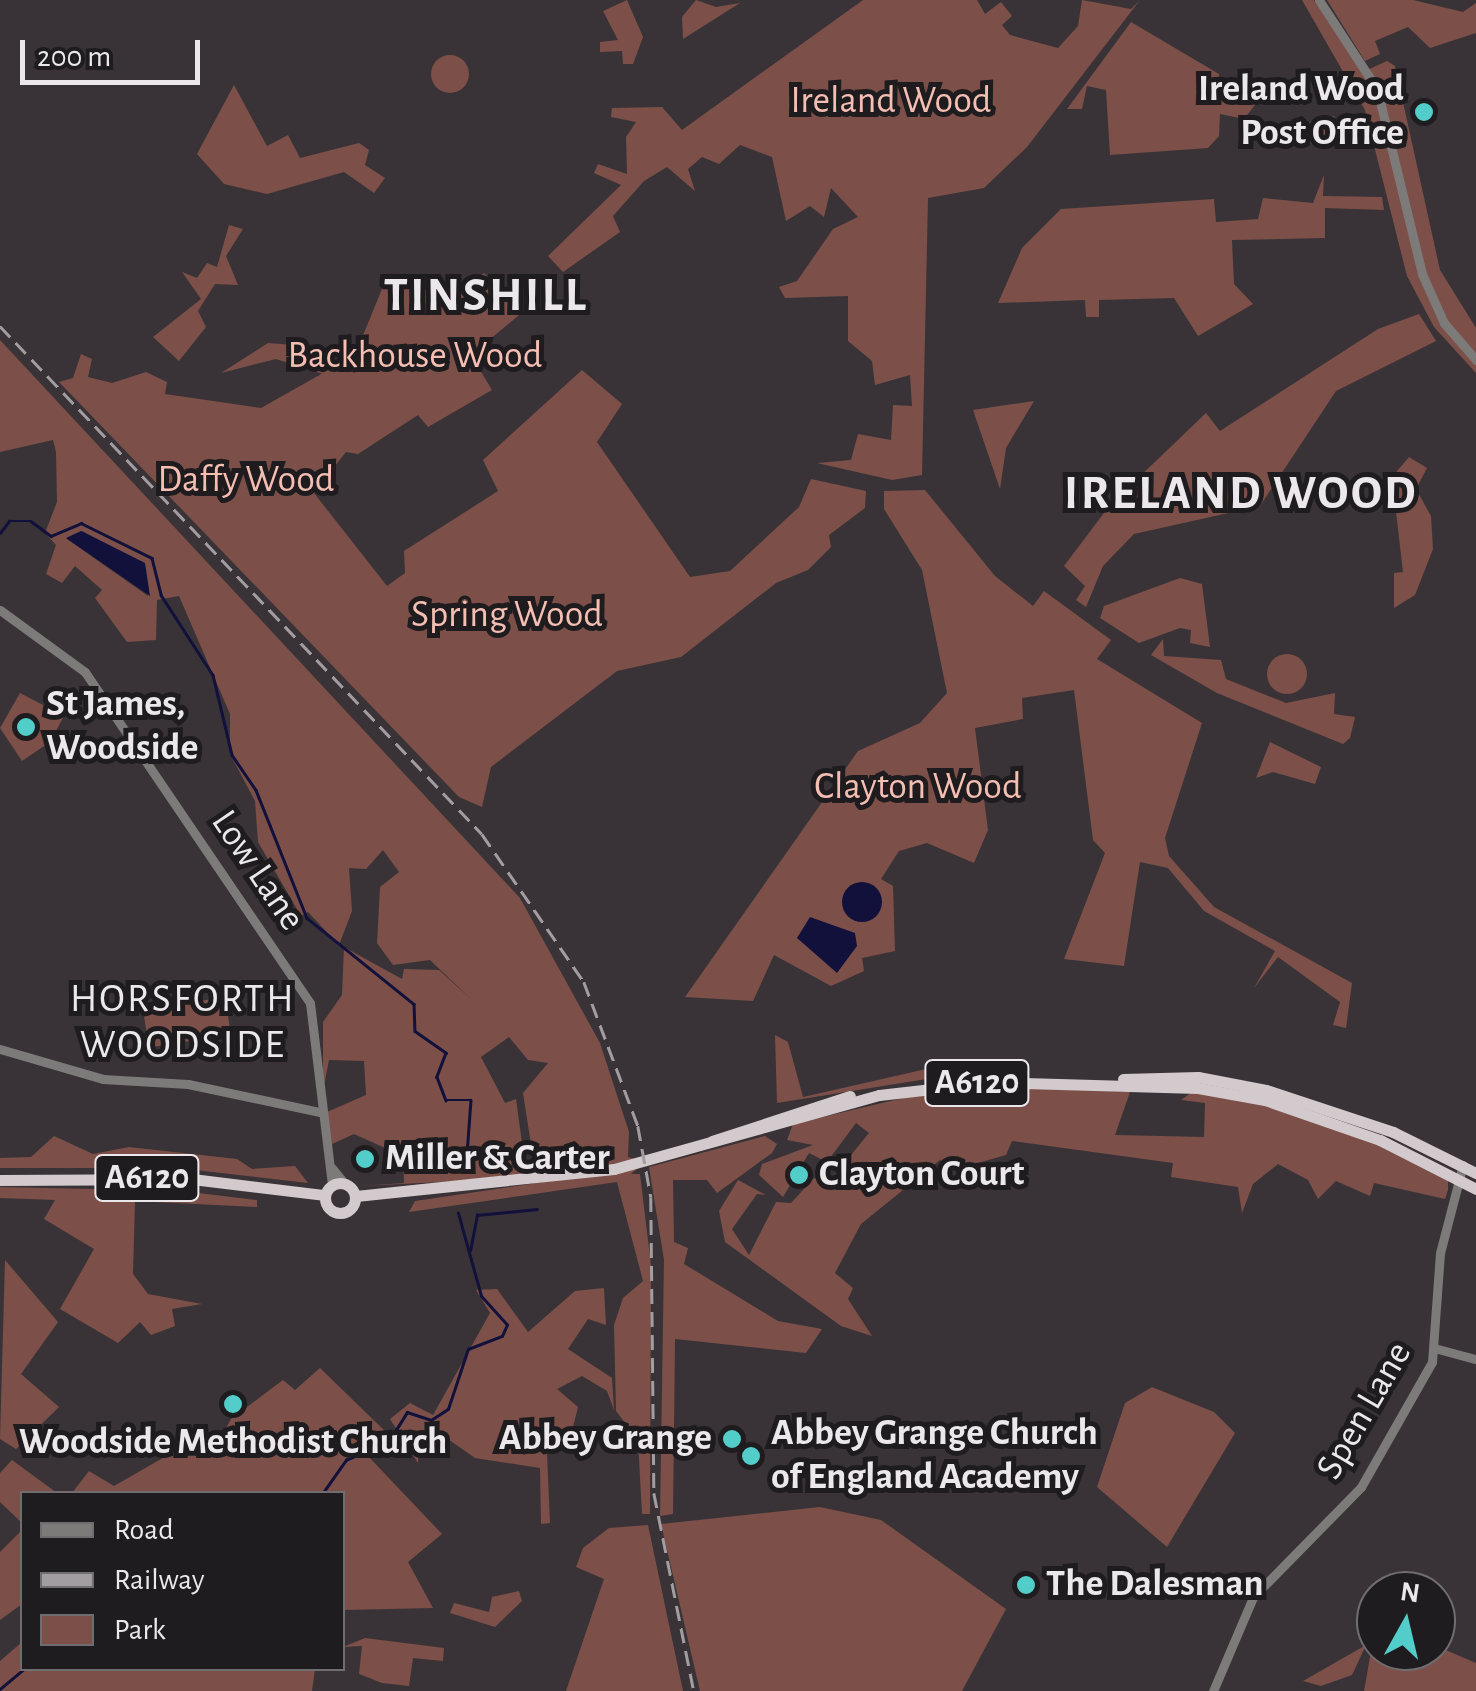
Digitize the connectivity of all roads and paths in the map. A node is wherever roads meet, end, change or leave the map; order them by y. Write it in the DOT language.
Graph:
graph roads {
  1 [pos="1319,0"];
  2 [pos="1476,360"];
  3 [pos="0,610"];
  4 [pos="0,1050"];
  5 [pos="1076,1084"];
  6 [pos="879,1094"];
  7 [pos="320,1112"];
  8 [pos="774,1123"];
  9 [pos="691,1152"];
  10 [pos="1472,1177"];
  11 [pos="0,1180"];
  12 [pos="1476,1191"];
  13 [pos="332,1193"];
  14 [pos="1456,1195"];
  15 [pos="355,1201"];
  16 [pos="1438,1348"];
  17 [pos="1476,1359"];
  18 [pos="1213,1691"];
  1 -- 2 [label="street"];
  3 -- 7 [label="street, Low Lane"];
  4 -- 7 [label="street"];
  5 -- 6 [label="highway, A6120"];
  5 -- 10 [label="highway, A6120"];
  5 -- 10 [label="highway, A6120"];
  6 -- 8 [label="highway, A6120"];
  6 -- 8 [label="highway, A6120"];
  7 -- 13 [label="street, Low Lane"];
  8 -- 9 [label="highway, A6120"];
  8 -- 9 [label="highway, A6120"];
  9 -- 15 [label="highway, A6120"];
  10 -- 12 [label="highway, A6120"];
  10 -- 14 [label="street, Spen Lane"];
  11 -- 13 [label="highway, A6120"];
  12 -- 14 [label="street"];
  13 -- 15 [label="highway, A6120"];
  13 -- 15 [label="highway, A6120"];
  14 -- 16 [label="street, Spen Lane"];
  16 -- 17 [label="street"];
  16 -- 18 [label="street, Spen Lane"];
}
